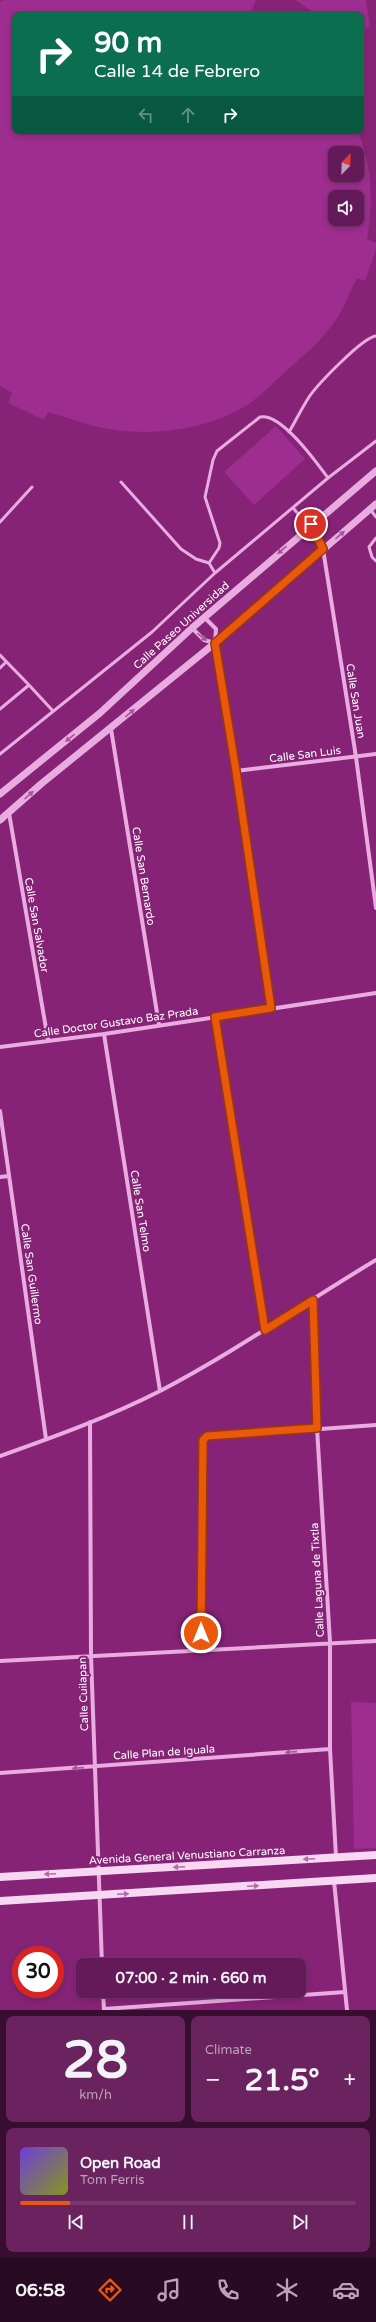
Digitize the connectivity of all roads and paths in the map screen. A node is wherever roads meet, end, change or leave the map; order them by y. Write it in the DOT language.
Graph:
graph roads {
  1 [pos="376,336"];
  2 [pos="289,432"];
  3 [pos="376,441"];
  4 [pos="376,471"];
  5 [pos="328,478"];
  6 [pos="122,482"];
  7 [pos="32,487"];
  8 [pos="376,504"];
  9 [pos="294,509"];
  10 [pos="370,509"];
  11 [pos="376,517"];
  12 [pos="0,522"];
  13 [pos="311,524"];
  14 [pos="376,538"];
  15 [pos="323,549"];
  16 [pos="376,561"];
  17 [pos="209,563"];
  18 [pos="215,573"];
  19 [pos="204,617"];
  20 [pos="192,628"];
  21 [pos="215,643"];
  22 [pos="0,654"];
  23 [pos="6,662"];
  24 [pos="0,668"];
  25 [pos="29,684"];
  26 [pos="0,708"];
  27 [pos="53,711"];
  28 [pos="111,729"];
  29 [pos="0,754"];
  30 [pos="376,754"];
  31 [pos="356,757"];
  32 [pos="236,771"];
  33 [pos="0,794"];
  34 [pos="9,813"];
  35 [pos="0,820"];
  36 [pos="376,908"];
  37 [pos="376,993"];
  38 [pos="271,1008"];
  39 [pos="215,1017"];
  40 [pos="160,1025"];
  41 [pos="104,1034"];
  42 [pos="48,1040"];
  43 [pos="0,1047"];
  44 [pos="0,1111"];
  45 [pos="9,1176"];
  46 [pos="0,1178"];
  47 [pos="376,1260"];
  48 [pos="313,1300"];
  49 [pos="265,1330"];
  50 [pos="160,1391"];
  51 [pos="90,1422"];
  52 [pos="376,1425"];
  53 [pos="317,1428"];
  54 [pos="46,1440"];
  55 [pos="0,1456"];
  56 [pos="376,1641"];
  57 [pos="330,1642"];
  58 [pos="201,1649"];
  59 [pos="91,1656"];
  60 [pos="0,1661"];
  61 [pos="330,1749"];
  62 [pos="95,1766"];
  63 [pos="0,1773"];
  64 [pos="376,1855"];
  65 [pos="336,1858"];
  66 [pos="98,1872"];
  67 [pos="0,1877"];
  68 [pos="376,1878"];
  69 [pos="334,1881"];
  70 [pos="98,1895"];
  71 [pos="0,1900"];
  72 [pos="102,1958"];
  73 [pos="345,1992"];
  74 [pos="103,1998"];
  75 [pos="104,2009"];
  76 [pos="347,2010"];
  1 -- 2 [label="lane"];
  2 -- 5 [label="lane"];
  2 -- 17 [label="lane"];
  3 -- 5 [label="lane, Calle Paseo Universidad"];
  4 -- 13 [label="street, Calle Paseo Universidad"];
  5 -- 9 [label="lane, Calle Paseo Universidad"];
  6 -- 17 [label="lane"];
  7 -- 12 [label="lane"];
  8 -- 10 [label="street"];
  9 -- 13 [label="lane, Calle San Juan"];
  9 -- 18 [label="lane, Calle Paseo Universidad"];
  10 -- 11 [label="lane"];
  15 -- 10 [label="street, one-way"];
  13 -- 15 [label="street, Calle San Juan"];
  13 -- 19 [label="street, Calle Paseo Universidad, one-way"];
  14 -- 16 [label="lane"];
  15 -- 21 [label="street"];
  15 -- 31 [label="street, Calle San Juan"];
  17 -- 18 [label="lane"];
  18 -- 27 [label="lane, Calle Paseo Universidad"];
  19 -- 20 [label="street, Calle Paseo Universidad"];
  19 -- 21 [label="street"];
  20 -- 21 [label="street, one-way"];
  20 -- 33 [label="street, Calle Paseo Universidad, one-way"];
  28 -- 21 [label="street, one-way"];
  21 -- 32 [label="street"];
  22 -- 23 [label="lane"];
  23 -- 24 [label="lane"];
  23 -- 25 [label="lane"];
  25 -- 26 [label="lane"];
  25 -- 27 [label="lane"];
  27 -- 29 [label="lane, Calle Paseo Universidad"];
  34 -- 28 [label="street, one-way"];
  28 -- 40 [label="street, Calle San Bernardo"];
  30 -- 31 [label="street, Calle San Luis"];
  31 -- 32 [label="street, Calle San Luis"];
  31 -- 36 [label="street, Calle San Juan"];
  32 -- 38 [label="street"];
  34 -- 35 [label="street"];
  34 -- 42 [label="street, Calle San Salvador"];
  37 -- 38 [label="street, Calle Doctor Gustavo Baz Prada"];
  38 -- 39 [label="street, Calle Doctor Gustavo Baz Prada"];
  39 -- 40 [label="street, Calle Doctor Gustavo Baz Prada"];
  39 -- 49 [label="street"];
  40 -- 41 [label="street, Calle Doctor Gustavo Baz Prada"];
  41 -- 42 [label="street, Calle Doctor Gustavo Baz Prada"];
  41 -- 50 [label="street, Calle San Telmo"];
  42 -- 43 [label="street, Calle Doctor Gustavo Baz Prada"];
  44 -- 45 [label="street, Calle San Guillermo"];
  45 -- 46 [label="street"];
  45 -- 54 [label="street, Calle San Guillermo"];
  47 -- 48 [label="street"];
  48 -- 49 [label="street"];
  48 -- 53 [label="street, Calle Laguna de Tixtla"];
  49 -- 50 [label="street"];
  50 -- 51 [label="street"];
  51 -- 54 [label="street"];
  51 -- 59 [label="street, Calle Cuilapan"];
  52 -- 53 [label="street"];
  53 -- 57 [label="street, Calle Laguna de Tixtla"];
  53 -- 58 [label="street"];
  54 -- 55 [label="street"];
  56 -- 57 [label="street"];
  57 -- 58 [label="street"];
  57 -- 61 [label="street, Calle Laguna de Tixtla"];
  58 -- 59 [label="street"];
  59 -- 60 [label="street"];
  59 -- 62 [label="street, Calle Cuilapan"];
  61 -- 62 [label="street, Calle Plan de Iguala, one-way"];
  61 -- 65 [label="street, Calle Laguna de Tixtla"];
  62 -- 63 [label="street, Calle Plan de Iguala, one-way"];
  62 -- 66 [label="street, Calle Cuilapan"];
  64 -- 65 [label="main road, Avenida General Venustiano Carranza"];
  65 -- 66 [label="main road, Avenida General Venustiano Carranza, one-way"];
  66 -- 67 [label="main road, Avenida General Venustiano Carranza, one-way"];
  66 -- 70 [label="street, Calle Cuilapan"];
  68 -- 69 [label="main road"];
  70 -- 69 [label="main road, one-way"];
  69 -- 73 [label="street"];
  70 -- 71 [label="main road"];
  70 -- 72 [label="street, Calle Cuilapan"];
  73 -- 75 [label="street"];
  73 -- 76 [label="street"];
  74 -- 75 [label="street"];
}
